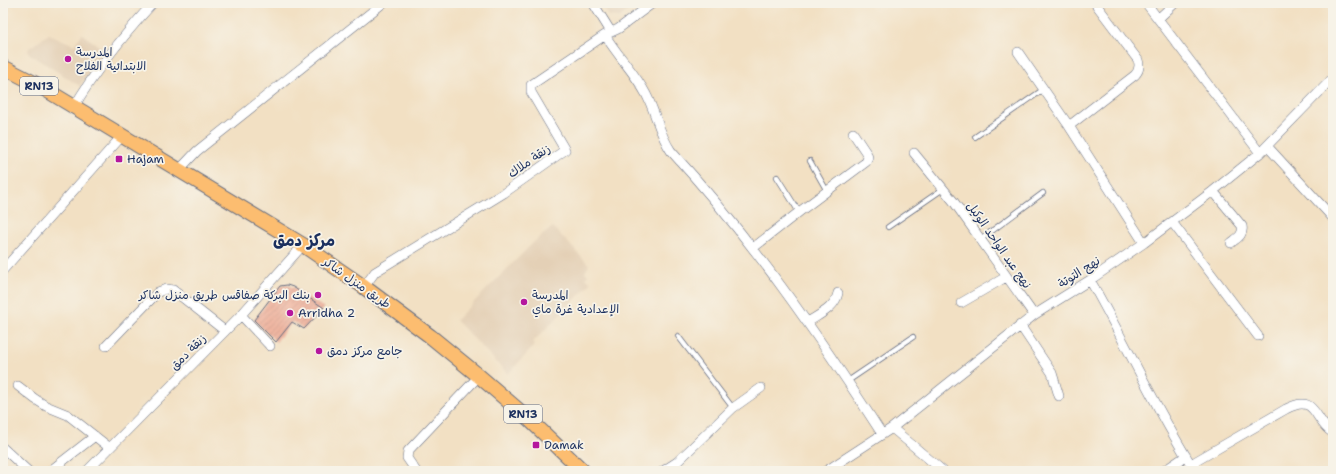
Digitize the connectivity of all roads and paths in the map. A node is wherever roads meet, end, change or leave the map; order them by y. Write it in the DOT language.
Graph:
graph roads {
  1 [pos="153,3"];
  2 [pos="383,3"];
  3 [pos="593,3"];
  4 [pos="653,3"];
  5 [pos="1095,3"];
  6 [pos="1146,3"];
  7 [pos="1175,3"];
  8 [pos="1159,18"];
  9 [pos="608,34"];
  10 [pos="1018,52"];
  11 [pos="3,67"];
  12 [pos="1333,78"];
  13 [pos="1044,89"];
  14 [pos="74,107"];
  15 [pos="1069,126"];
  16 [pos="853,134"];
  17 [pos="122,136"];
  18 [pos="975,137"];
  19 [pos="1263,150"];
  20 [pos="914,153"];
  21 [pos="810,161"];
  22 [pos="179,170"];
  23 [pos="777,177"];
  24 [pos="943,189"];
  25 [pos="827,191"];
  26 [pos="1213,191"];
  27 [pos="1043,193"];
  28 [pos="799,212"];
  29 [pos="1333,218"];
  30 [pos="1172,222"];
  31 [pos="888,227"];
  32 [pos="981,239"];
  33 [pos="1144,243"];
  34 [pos="1230,243"];
  35 [pos="303,245"];
  36 [pos="753,248"];
  37 [pos="3,270"];
  38 [pos="1006,277"];
  39 [pos="1090,280"];
  40 [pos="364,288"];
  41 [pos="838,294"];
  42 [pos="961,303"];
  43 [pos="241,315"];
  44 [pos="1034,315"];
  45 [pos="808,322"];
  46 [pos="1020,326"];
  47 [pos="225,331"];
  48 [pos="678,336"];
  49 [pos="913,336"];
  50 [pos="1258,336"];
  51 [pos="106,346"];
  52 [pos="270,346"];
  53 [pos="479,376"];
  54 [pos="848,381"];
  55 [pos="18,386"];
  56 [pos="761,388"];
  57 [pos="1060,396"];
  58 [pos="733,408"];
  59 [pos="892,428"];
  60 [pos="1333,433"];
  61 [pos="882,434"];
  62 [pos="95,436"];
  63 [pos="3,448"];
  64 [pos="110,448"];
  65 [pos="1191,463"];
  66 [pos="28,471"];
  67 [pos="50,471"];
  68 [pos="87,471"];
  69 [pos="416,471"];
  70 [pos="583,471"];
  71 [pos="663,471"];
  72 [pos="826,471"];
  73 [pos="943,471"];
  74 [pos="1164,471"];
  1 -- 14 [label="street"];
  2 -- 22 [label="street"];
  3 -- 9 [label="street"];
  4 -- 9 [label="street, زنقة ملاك"];
  5 -- 15 [label="street"];
  6 -- 8 [label="street"];
  7 -- 8 [label="street"];
  8 -- 19 [label="street"];
  9 -- 36 [label="street"];
  9 -- 40 [label="street, زنقة ملاك"];
  10 -- 13 [label="street"];
  11 -- 14 [label="main road, طريق منزل شاكر / RN13"];
  12 -- 19 [label="street, نهج التوتة"];
  13 -- 15 [label="street"];
  13 -- 18 [label="lane"];
  14 -- 17 [label="main road, طريق منزل شاكر / RN13"];
  15 -- 33 [label="street"];
  16 -- 25 [label="street"];
  17 -- 22 [label="main road, طريق منزل شاكر / RN13"];
  17 -- 37 [label="street"];
  19 -- 26 [label="street, نهج التوتة"];
  19 -- 29 [label="street"];
  20 -- 24 [label="street, نهج عبد الواحد الوكيل"];
  21 -- 25 [label="lane"];
  22 -- 35 [label="main road, طريق منزل شاكر / RN13"];
  23 -- 28 [label="lane"];
  24 -- 31 [label="lane"];
  24 -- 32 [label="street, نهج عبد الواحد الوكيل"];
  25 -- 28 [label="street"];
  26 -- 30 [label="street, نهج التوتة"];
  26 -- 34 [label="street"];
  27 -- 32 [label="lane"];
  28 -- 36 [label="street"];
  30 -- 33 [label="street, نهج التوتة"];
  30 -- 50 [label="street"];
  32 -- 38 [label="street, نهج عبد الواحد الوكيل"];
  33 -- 39 [label="street, نهج التوتة"];
  35 -- 40 [label="main road, طريق منزل شاكر / RN13"];
  35 -- 43 [label="street, زنقة دمق"];
  36 -- 45 [label="street"];
  38 -- 42 [label="street"];
  38 -- 44 [label="street, نهج عبد الواحد الوكيل"];
  39 -- 44 [label="street, نهج التوتة"];
  39 -- 65 [label="street"];
  40 -- 53 [label="main road, طريق منزل شاكر / RN13"];
  41 -- 45 [label="street"];
  43 -- 47 [label="street, زنقة دمق"];
  43 -- 52 [label="street"];
  44 -- 46 [label="street, نهج التوتة"];
  45 -- 54 [label="street"];
  46 -- 57 [label="street"];
  46 -- 59 [label="street, نهج التوتة"];
  47 -- 51 [label="street"];
  47 -- 64 [label="street, زنقة دمق"];
  48 -- 58 [label="lane"];
  49 -- 54 [label="lane"];
  53 -- 69 [label="street"];
  53 -- 70 [label="main road, طريق منزل شاكر / RN13"];
  54 -- 61 [label="street"];
  55 -- 62 [label="street"];
  56 -- 58 [label="street"];
  58 -- 71 [label="street"];
  59 -- 61 [label="street, نهج التوتة"];
  59 -- 73 [label="street"];
  60 -- 65 [label="street"];
  61 -- 72 [label="street, نهج التوتة"];
  62 -- 64 [label="street"];
  62 -- 67 [label="street"];
  63 -- 66 [label="street"];
  64 -- 68 [label="street, زنقة دمق"];
  65 -- 74 [label="street"];
}
